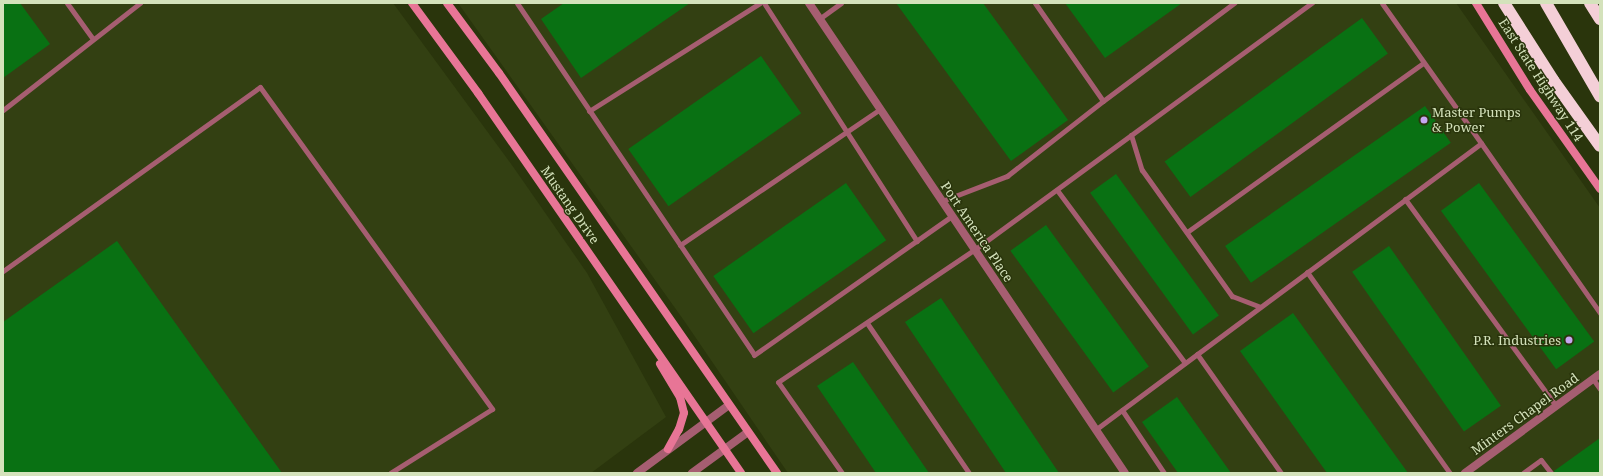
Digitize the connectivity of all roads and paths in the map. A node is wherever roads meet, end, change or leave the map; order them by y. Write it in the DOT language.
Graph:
graph roads {
  1 [pos="67,3"];
  2 [pos="140,3"];
  3 [pos="412,3"];
  4 [pos="447,3"];
  5 [pos="517,3"];
  6 [pos="760,3"];
  7 [pos="764,3"];
  8 [pos="809,3"];
  9 [pos="841,3"];
  10 [pos="1035,3"];
  11 [pos="1234,3"];
  12 [pos="1312,3"];
  13 [pos="1382,3"];
  14 [pos="1476,3"];
  15 [pos="1504,3"];
  16 [pos="1546,3"];
  17 [pos="1590,3"];
  18 [pos="820,18"];
  19 [pos="1600,19"];
  20 [pos="93,39"];
  21 [pos="1423,63"];
  22 [pos="1600,96"];
  23 [pos="1103,101"];
  24 [pos="880,109"];
  25 [pos="3,110"];
  26 [pos="589,110"];
  27 [pos="847,131"];
  28 [pos="1131,135"];
  29 [pos="1481,143"];
  30 [pos="1600,146"];
  31 [pos="1600,189"];
  32 [pos="1057,190"];
  33 [pos="1405,199"];
  34 [pos="942,201"];
  35 [pos="952,216"];
  36 [pos="1186,232"];
  37 [pos="917,241"];
  38 [pos="680,245"];
  39 [pos="974,250"];
  40 [pos="3,271"];
  41 [pos="1306,272"];
  42 [pos="612,286"];
  43 [pos="1260,308"];
  44 [pos="1600,313"];
  45 [pos="867,323"];
  46 [pos="1196,354"];
  47 [pos="1185,363"];
  48 [pos="1600,374"];
  49 [pos="1593,379"];
  50 [pos="1600,389"];
  51 [pos="729,405"];
  52 [pos="1556,406"];
  53 [pos="1122,410"];
  54 [pos="706,422"];
  55 [pos="1096,430"];
  56 [pos="748,432"];
  57 [pos="668,449"];
  58 [pos="725,449"];
  59 [pos="390,473"];
  60 [pos="637,473"];
  61 [pos="692,473"];
  62 [pos="741,473"];
  63 [pos="777,473"];
  64 [pos="842,473"];
  65 [pos="969,473"];
  66 [pos="1125,473"];
  67 [pos="1164,473"];
  68 [pos="1280,473"];
  69 [pos="1450,473"];
  70 [pos="1465,473"];
  71 [pos="1523,473"];
  72 [pos="1551,473"];
  1 -- 20 [label="lane"];
  2 -- 20 [label="lane"];
  3 -- 42 [label="main road, Mustang Drive"];
  4 -- 51 [label="main road, Mustang Drive"];
  5 -- 26 [label="lane"];
  6 -- 26 [label="lane"];
  7 -- 27 [label="lane"];
  8 -- 18 [label="street, Port America Place"];
  9 -- 18 [label="lane"];
  10 -- 23 [label="lane"];
  11 -- 23 [label="lane"];
  12 -- 28 [label="lane"];
  13 -- 21 [label="lane"];
  14 -- 31 [label="main road, East State Highway 114"];
  15 -- 30 [label="highway"];
  16 -- 22 [label="highway"];
  17 -- 19 [label="highway"];
  18 -- 24 [label="street, Port America Place"];
  20 -- 25 [label="lane"];
  21 -- 29 [label="lane"];
  21 -- 36 [label="lane"];
  23 -- 34 [label="lane"];
  24 -- 27 [label="lane"];
  24 -- 34 [label="street, Port America Place"];
  26 -- 38 [label="lane"];
  27 -- 37 [label="lane"];
  27 -- 38 [label="lane"];
  28 -- 32 [label="lane"];
  28 -- 36 [label="lane"];
  29 -- 33 [label="lane"];
  29 -- 44 [label="lane"];
  32 -- 39 [label="lane"];
  32 -- 47 [label="lane"];
  33 -- 41 [label="lane"];
  33 -- 52 [label="lane"];
  34 -- 35 [label="street, Port America Place"];
  35 -- 37 [label="lane"];
  35 -- 39 [label="street, Port America Place"];
  36 -- 43 [label="lane"];
  37 -- 38 [label="lane"];
  39 -- 45 [label="lane"];
  39 -- 55 [label="street, Port America Place"];
  40 -- 59 [label="lane"];
  41 -- 43 [label="lane"];
  41 -- 69 [label="lane"];
  42 -- 54 [label="main road, Mustang Drive"];
  42 -- 57 [label="main road"];
  43 -- 46 [label="lane"];
  45 -- 64 [label="lane"];
  45 -- 65 [label="lane"];
  46 -- 47 [label="lane"];
  46 -- 68 [label="lane"];
  47 -- 53 [label="lane"];
  48 -- 49 [label="street, Minters Chapel Road"];
  49 -- 50 [label="lane"];
  49 -- 52 [label="street, Minters Chapel Road"];
  51 -- 54 [label="street"];
  51 -- 56 [label="main road, Mustang Drive"];
  52 -- 70 [label="street, Minters Chapel Road"];
  53 -- 55 [label="lane"];
  53 -- 67 [label="lane"];
  54 -- 57 [label="street"];
  54 -- 58 [label="main road, Mustang Drive"];
  55 -- 66 [label="street, Port America Place"];
  56 -- 58 [label="street"];
  56 -- 63 [label="main road, Mustang Drive"];
  57 -- 60 [label="street"];
  58 -- 61 [label="street"];
  58 -- 62 [label="main road, Mustang Drive"];
  71 -- 72 [label="lane"];
}
